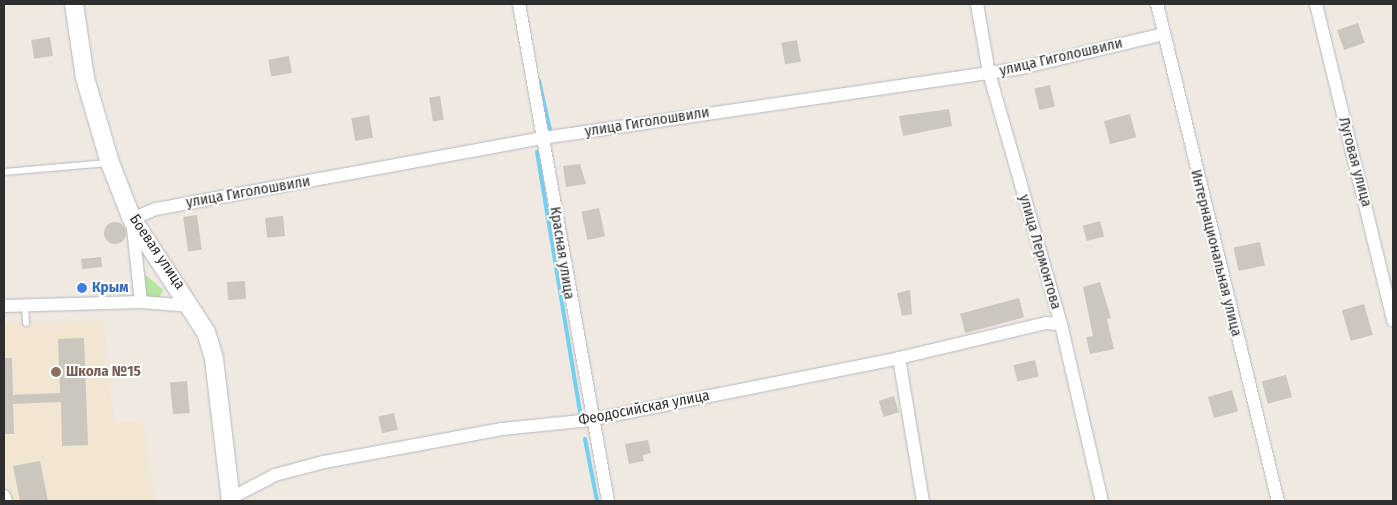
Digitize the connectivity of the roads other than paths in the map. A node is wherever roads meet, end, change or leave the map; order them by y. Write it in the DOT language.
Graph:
graph roads {
  1 [pos="74,4"];
  2 [pos="518,4"];
  3 [pos="977,4"];
  4 [pos="1157,4"];
  5 [pos="1316,4"];
  6 [pos="1164,34"];
  7 [pos="989,73"];
  8 [pos="544,138"];
  9 [pos="110,163"];
  10 [pos="4,172"];
  11 [pos="132,219"];
  12 [pos="141,302"];
  13 [pos="4,306"];
  14 [pos="192,306"];
  15 [pos="25,307"];
  16 [pos="1393,321"];
  17 [pos="26,323"];
  18 [pos="1061,324"];
  19 [pos="899,358"];
  20 [pos="590,420"];
  21 [pos="4,496"];
  22 [pos="231,499"];
  23 [pos="6,501"];
  24 [pos="608,501"];
  25 [pos="923,501"];
  26 [pos="1102,501"];
  27 [pos="1278,501"];
  1 -- 9 [label="street, Боевая улица"];
  2 -- 8 [label="street, Красная улица"];
  3 -- 7 [label="street, улица Лермонтова"];
  4 -- 6 [label="street, Интернациональная улица"];
  5 -- 16 [label="street, Луговая улица"];
  6 -- 7 [label="street, улица Гиголошвили"];
  6 -- 27 [label="street, Интернациональная улица"];
  7 -- 8 [label="street, улица Гиголошвили"];
  7 -- 18 [label="street, улица Лермонтова"];
  8 -- 11 [label="street, улица Гиголошвили"];
  8 -- 20 [label="street, Красная улица"];
  9 -- 10 [label="lane"];
  9 -- 11 [label="street, Боевая улица"];
  11 -- 12 [label="street"];
  11 -- 14 [label="street, Боевая улица"];
  12 -- 14 [label="street"];
  12 -- 15 [label="street"];
  13 -- 15 [label="street"];
  14 -- 22 [label="street, Боевая улица"];
  15 -- 17 [label="lane"];
  18 -- 19 [label="street, Феодосийская улица"];
  18 -- 26 [label="street, улица Лермонтова"];
  19 -- 20 [label="street, Феодосийская улица"];
  19 -- 25 [label="street"];
  20 -- 22 [label="street, Феодосийская улица"];
  20 -- 24 [label="street, Красная улица"];
  21 -- 23 [label="street"];
}
